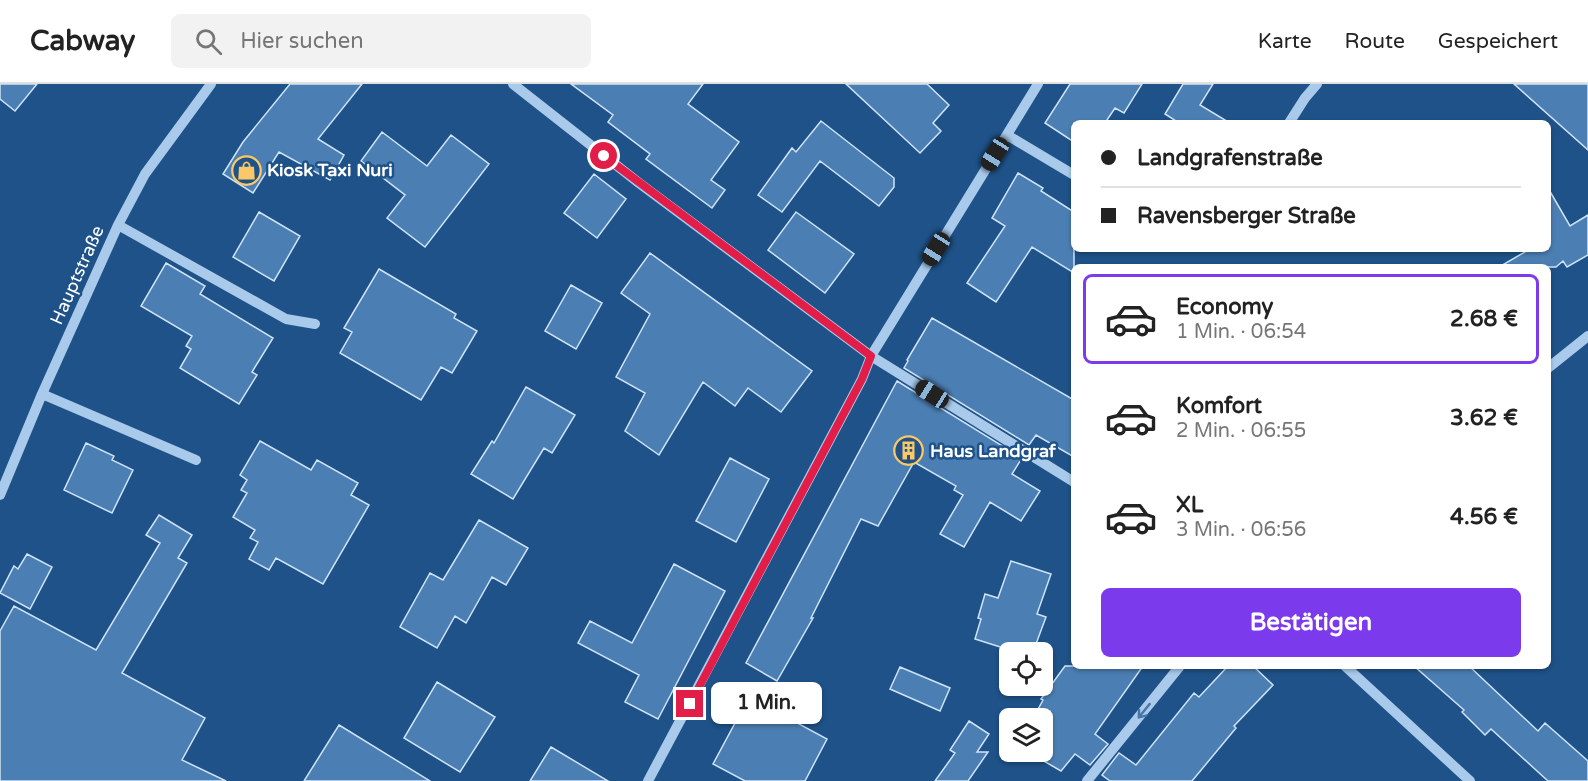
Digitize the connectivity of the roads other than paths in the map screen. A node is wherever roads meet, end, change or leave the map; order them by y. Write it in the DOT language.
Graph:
graph roads {
  1 [pos="211,84"];
  2 [pos="513,84"];
  3 [pos="1038,84"];
  4 [pos="1317,84"];
  5 [pos="1291,120"];
  6 [pos="1007,135"];
  7 [pos="1071,173"];
  8 [pos="118,225"];
  9 [pos="315,324"];
  10 [pos="1588,336"];
  11 [pos="871,356"];
  12 [pos="1551,366"];
  13 [pos="42,394"];
  14 [pos="196,460"];
  15 [pos="1071,480"];
  16 [pos="0,495"];
  17 [pos="1178,669"];
  18 [pos="1348,669"];
  19 [pos="648,781"];
  20 [pos="1087,781"];
  21 [pos="1470,781"];
  1 -- 8 [label="street, Hauptstraße"];
  2 -- 11 [label="street"];
  3 -- 6 [label="street"];
  4 -- 5 [label="street"];
  6 -- 7 [label="street"];
  6 -- 11 [label="street"];
  8 -- 9 [label="street"];
  8 -- 13 [label="street, Hauptstraße"];
  10 -- 12 [label="street"];
  11 -- 15 [label="street"];
  11 -- 19 [label="street"];
  13 -- 14 [label="street"];
  13 -- 16 [label="street, Hauptstraße"];
  17 -- 20 [label="street, one-way"];
  18 -- 21 [label="street"];
}
